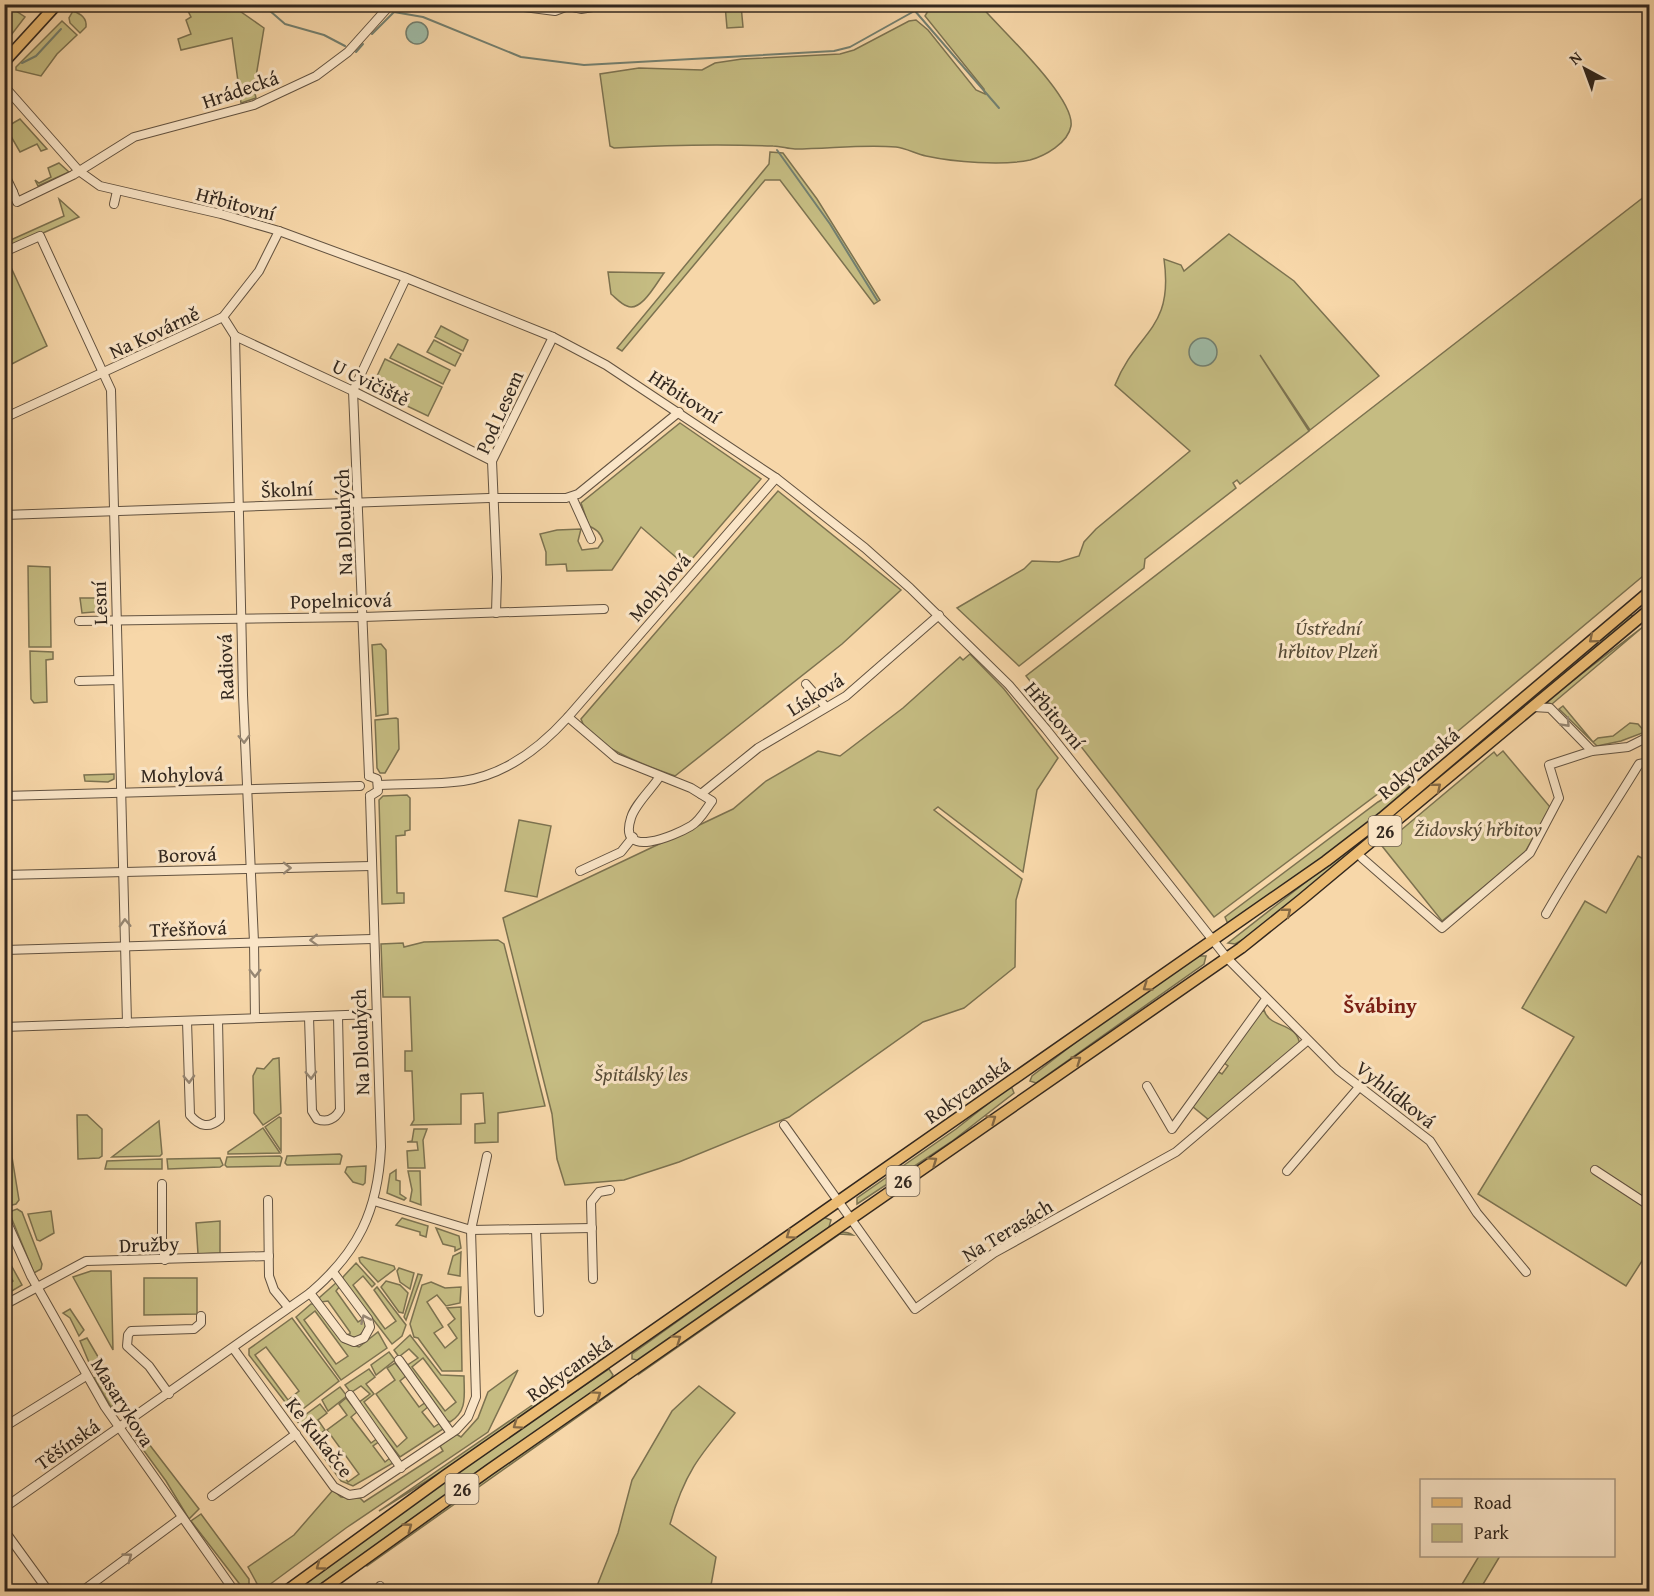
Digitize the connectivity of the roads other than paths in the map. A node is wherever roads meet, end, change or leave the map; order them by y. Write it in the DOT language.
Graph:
graph roads {
  1 [pos="57,4"];
  2 [pos="391,4"];
  3 [pos="500,4"];
  4 [pos="610,4"];
  5 [pos="568,5"];
  6 [pos="4,62"];
  7 [pos="4,86"];
  8 [pos="4,173"];
  9 [pos="76,173"];
  10 [pos="117,190"];
  11 [pos="9,194"];
  12 [pos="114,204"];
  13 [pos="279,231"];
  14 [pos="4,252"];
  15 [pos="406,278"];
  16 [pos="223,317"];
  17 [pos="235,336"];
  18 [pos="553,337"];
  19 [pos="104,373"];
  20 [pos="353,391"];
  21 [pos="679,412"];
  22 [pos="4,418"];
  23 [pos="492,461"];
  24 [pos="776,478"];
  25 [pos="572,497"];
  26 [pos="494,498"];
  27 [pos="359,502"];
  28 [pos="237,508"];
  29 [pos="112,512"];
  30 [pos="4,515"];
  31 [pos="591,539"];
  32 [pos="1650,591"];
  33 [pos="1637,601"];
  34 [pos="604,609"];
  35 [pos="1649,611"];
  36 [pos="495,613"];
  37 [pos="939,615"];
  38 [pos="363,617"];
  39 [pos="241,618"];
  40 [pos="79,621"];
  41 [pos="116,621"];
  42 [pos="79,681"];
  43 [pos="118,681"];
  44 [pos="806,684"];
  45 [pos="1533,706"];
  46 [pos="826,708"];
  47 [pos="568,717"];
  48 [pos="1650,736"];
  49 [pos="1592,751"];
  50 [pos="1650,762"];
  51 [pos="369,776"];
  52 [pos="660,776"];
  53 [pos="379,785"];
  54 [pos="360,786"];
  55 [pos="247,789"];
  56 [pos="122,792"];
  57 [pos="701,794"];
  58 [pos="4,796"];
  59 [pos="370,797"];
  60 [pos="633,837"];
  61 [pos="1362,858"];
  62 [pos="371,866"];
  63 [pos="250,868"];
  64 [pos="580,871"];
  65 [pos="123,872"];
  66 [pos="4,875"];
  67 [pos="1546,914"];
  68 [pos="372,939"];
  69 [pos="1213,941"];
  70 [pos="254,942"];
  71 [pos="126,946"];
  72 [pos="5,950"];
  73 [pos="1227,958"];
  74 [pos="1266,999"];
  75 [pos="374,1014"];
  76 [pos="338,1016"];
  77 [pos="309,1017"];
  78 [pos="255,1018"];
  79 [pos="218,1020"];
  80 [pos="187,1021"];
  81 [pos="127,1023"];
  82 [pos="4,1027"];
  83 [pos="1307,1041"];
  84 [pos="1147,1086"];
  85 [pos="1360,1086"];
  86 [pos="784,1125"];
  87 [pos="487,1156"];
  88 [pos="1595,1170"];
  89 [pos="1287,1171"];
  90 [pos="162,1185"];
  91 [pos="609,1190"];
  92 [pos="268,1200"];
  93 [pos="374,1202"];
  94 [pos="838,1202"];
  95 [pos="1650,1206"];
  96 [pos="4,1216"];
  97 [pos="850,1218"];
  98 [pos="592,1228"];
  99 [pos="471,1230"];
  100 [pos="536,1230"];
  101 [pos="269,1256"];
  102 [pos="165,1260"];
  103 [pos="333,1272"];
  104 [pos="1526,1272"];
  105 [pos="593,1279"];
  106 [pos="37,1286"];
  107 [pos="310,1293"];
  108 [pos="4,1305"];
  109 [pos="288,1307"];
  110 [pos="539,1312"];
  111 [pos="201,1316"];
  112 [pos="233,1348"];
  113 [pos="399,1360"];
  114 [pos="86,1376"];
  115 [pos="169,1394"];
  116 [pos="350,1395"];
  117 [pos="4,1427"];
  118 [pos="119,1429"];
  119 [pos="451,1433"];
  120 [pos="296,1434"];
  121 [pos="401,1468"];
  122 [pos="212,1496"];
  123 [pos="4,1508"];
  124 [pos="182,1518"];
  125 [pos="4,1530"];
  126 [pos="49,1592"];
  127 [pos="81,1592"];
  128 [pos="235,1592"];
  129 [pos="285,1592"];
  130 [pos="319,1592"];
  1 -- 6 [label="main road"];
  2 -- 9 [label="street, Hrádecká"];
  3 -- 5 [label="street"];
  4 -- 5 [label="street"];
  7 -- 9 [label="street, Hřbitovní"];
  8 -- 11 [label="street, Hrádecká"];
  9 -- 10 [label="street, Hřbitovní"];
  9 -- 11 [label="street, Hrádecká"];
  10 -- 12 [label="street"];
  10 -- 13 [label="street, Hřbitovní"];
  13 -- 15 [label="street, Hřbitovní"];
  13 -- 16 [label="street, Na Kovárně"];
  14 -- 19 [label="street, Lesní"];
  15 -- 18 [label="street, Hřbitovní"];
  15 -- 20 [label="street, Na Dlouhých"];
  16 -- 17 [label="street"];
  16 -- 19 [label="street, Na Kovárně"];
  17 -- 20 [label="street, U Cvičiště"];
  17 -- 28 [label="street, Radiová"];
  18 -- 21 [label="street, Hřbitovní"];
  18 -- 23 [label="street, Pod Lesem"];
  19 -- 22 [label="street, Na Kovárně"];
  19 -- 29 [label="street, Lesní"];
  20 -- 23 [label="street, U Cvičiště"];
  20 -- 27 [label="street, Na Dlouhých"];
  21 -- 24 [label="street, Hřbitovní"];
  21 -- 25 [label="street"];
  23 -- 26 [label="street, Pod Lesem"];
  24 -- 37 [label="street, Hřbitovní"];
  24 -- 47 [label="street, Mohylová"];
  25 -- 26 [label="street, Školní"];
  25 -- 31 [label="street"];
  26 -- 27 [label="street, Školní"];
  26 -- 36 [label="street, Pod Lesem"];
  27 -- 28 [label="street, Školní"];
  27 -- 38 [label="street, Na Dlouhých"];
  28 -- 29 [label="street, Školní"];
  28 -- 39 [label="street, Radiová"];
  29 -- 30 [label="street, Školní"];
  29 -- 41 [label="street, Lesní"];
  32 -- 33 [label="main road, Rokycanská / 26"];
  33 -- 35 [label="street"];
  33 -- 69 [label="main road, Rokycanská / 26, one-way"];
  34 -- 36 [label="street, Popelnicová"];
  35 -- 45 [label="main road, Rokycanská / 26"];
  36 -- 38 [label="street, Popelnicová"];
  37 -- 46 [label="street, Lísková"];
  37 -- 69 [label="street, Hřbitovní"];
  38 -- 39 [label="street, Popelnicová"];
  38 -- 51 [label="street, Na Dlouhých"];
  39 -- 41 [label="street, Popelnicová"];
  39 -- 55 [label="street, Radiová, one-way"];
  40 -- 41 [label="street, Popelnicová"];
  41 -- 43 [label="street, Lesní"];
  42 -- 43 [label="street"];
  43 -- 56 [label="street, Lesní"];
  44 -- 46 [label="street"];
  45 -- 49 [label="street, one-way"];
  73 -- 45 [label="main road, Rokycanská / 26, one-way"];
  46 -- 57 [label="street, Lísková"];
  47 -- 52 [label="street"];
  47 -- 53 [label="street, Mohylová"];
  48 -- 49 [label="street"];
  49 -- 61 [label="street"];
  50 -- 67 [label="street"];
  51 -- 53 [label="street"];
  51 -- 54 [label="street"];
  52 -- 57 [label="street"];
  52 -- 60 [label="street"];
  53 -- 59 [label="street"];
  54 -- 55 [label="street, Mohylová"];
  54 -- 59 [label="street"];
  55 -- 56 [label="street, Mohylová"];
  55 -- 63 [label="street, Radiová"];
  56 -- 58 [label="street, Mohylová"];
  56 -- 65 [label="street, Lesní"];
  57 -- 60 [label="street"];
  59 -- 62 [label="street, Na Dlouhých"];
  60 -- 64 [label="street"];
  63 -- 62 [label="street, Borová, one-way"];
  62 -- 68 [label="street, Na Dlouhých"];
  63 -- 65 [label="street, Borová"];
  63 -- 70 [label="street, Radiová"];
  65 -- 66 [label="street, Borová"];
  71 -- 65 [label="street, Lesní, one-way"];
  68 -- 70 [label="street, Třešňová, one-way"];
  68 -- 75 [label="street, Na Dlouhých"];
  69 -- 73 [label="street, Hřbitovní"];
  69 -- 94 [label="main road, Rokycanská / 26, one-way"];
  70 -- 71 [label="street, Třešňová"];
  70 -- 78 [label="street, Radiová, one-way"];
  71 -- 72 [label="street, Třešňová"];
  71 -- 81 [label="street, Lesní"];
  73 -- 74 [label="street, Vyhlídková"];
  97 -- 73 [label="main road, Rokycanská / 26, one-way"];
  74 -- 83 [label="street, Vyhlídková"];
  74 -- 84 [label="street"];
  75 -- 76 [label="street"];
  75 -- 93 [label="street, Na Dlouhých"];
  76 -- 77 [label="street"];
  77 -- 76 [label="street, one-way"];
  77 -- 78 [label="street"];
  78 -- 79 [label="street"];
  79 -- 80 [label="street"];
  80 -- 79 [label="street, one-way"];
  80 -- 81 [label="street"];
  81 -- 82 [label="street"];
  83 -- 85 [label="street, Vyhlídková"];
  83 -- 97 [label="street, Na Terasách"];
  85 -- 89 [label="street"];
  85 -- 104 [label="street, Vyhlídková"];
  86 -- 94 [label="street"];
  87 -- 99 [label="street, Ke Kukačce"];
  88 -- 95 [label="street"];
  90 -- 102 [label="street"];
  91 -- 98 [label="street"];
  92 -- 101 [label="street"];
  93 -- 99 [label="street"];
  93 -- 103 [label="street, Na Dlouhých"];
  94 -- 97 [label="street"];
  94 -- 129 [label="main road, Rokycanská / 26, one-way"];
  96 -- 106 [label="street, Masarykova"];
  130 -- 97 [label="main road, Rokycanská / 26, one-way"];
  98 -- 100 [label="street"];
  98 -- 105 [label="street"];
  99 -- 100 [label="street"];
  99 -- 119 [label="street, Ke Kukačce"];
  100 -- 110 [label="street"];
  101 -- 102 [label="street, Družby"];
  101 -- 109 [label="street"];
  102 -- 106 [label="street, Družby"];
  103 -- 107 [label="street, Na Dlouhých"];
  107 -- 103 [label="street, one-way"];
  106 -- 108 [label="street, Družby"];
  106 -- 114 [label="street, Masarykova"];
  107 -- 109 [label="street, Na Dlouhých"];
  109 -- 112 [label="street, Na Dlouhých"];
  111 -- 115 [label="street"];
  112 -- 115 [label="street, Na Dlouhých"];
  112 -- 120 [label="street, Ke Kukačce"];
  113 -- 119 [label="street"];
  114 -- 117 [label="street"];
  114 -- 118 [label="street, Masarykova"];
  115 -- 118 [label="street, Na Dlouhých"];
  116 -- 121 [label="street"];
  118 -- 123 [label="street, Těšínská"];
  118 -- 124 [label="street, Masarykova"];
  119 -- 121 [label="street, Ke Kukačce"];
  120 -- 121 [label="street, Ke Kukačce"];
  120 -- 122 [label="street"];
  127 -- 124 [label="street, one-way"];
  124 -- 128 [label="street, Masarykova"];
  125 -- 126 [label="street"];
}
